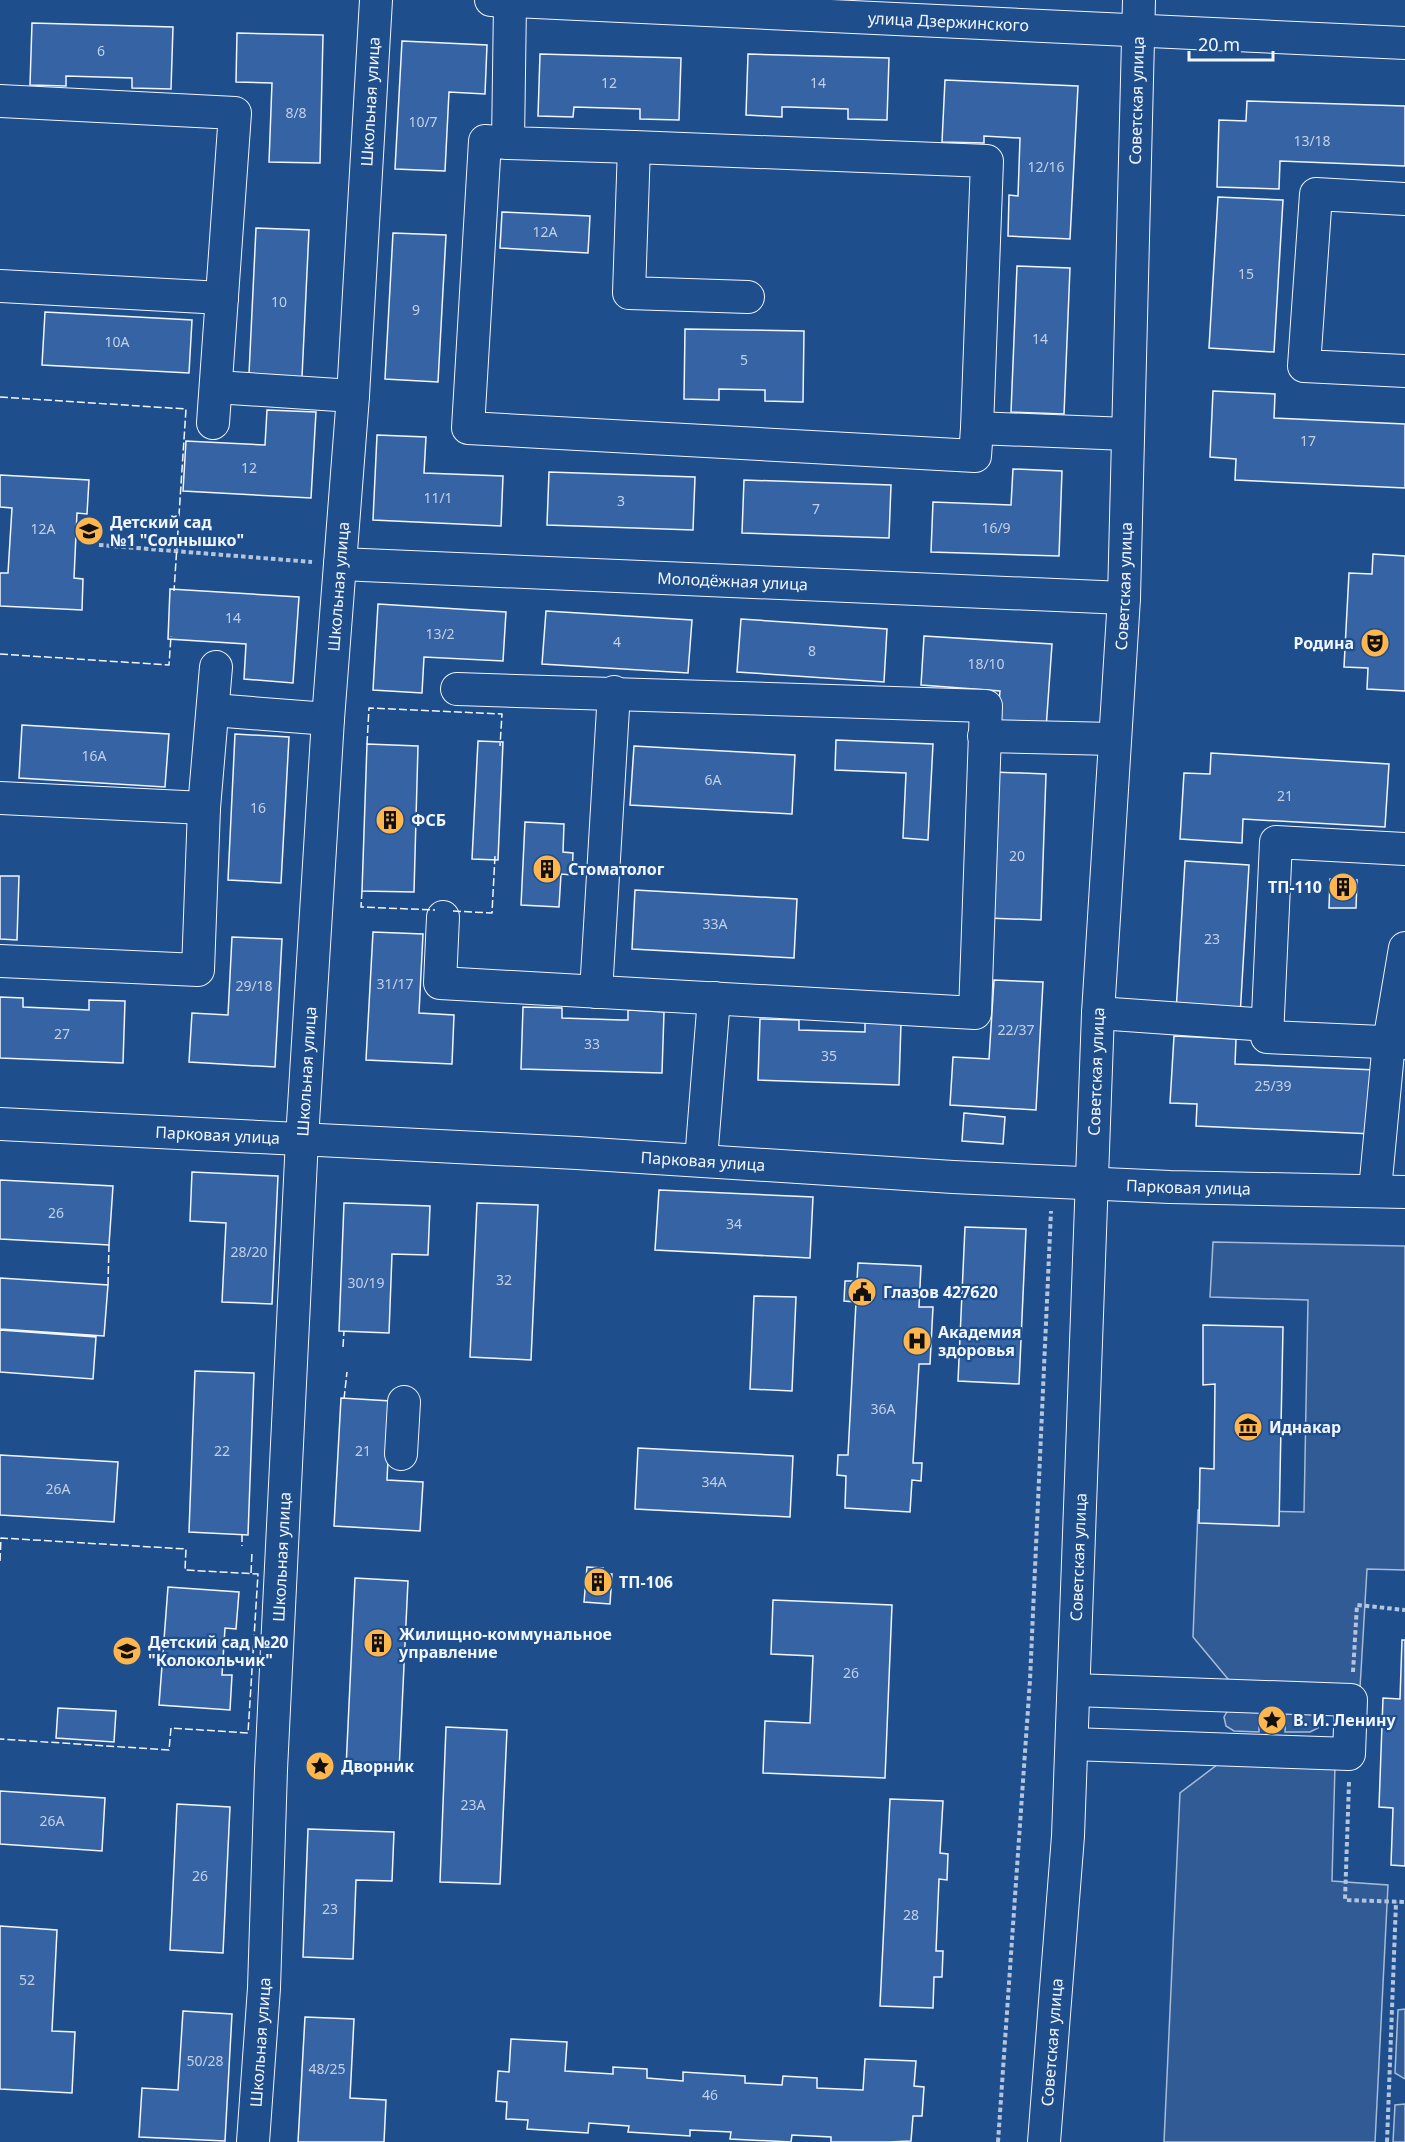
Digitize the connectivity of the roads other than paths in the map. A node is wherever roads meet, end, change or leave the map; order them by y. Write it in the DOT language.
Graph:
graph roads {
  1 [pos="376,0"];
  2 [pos="501,1"];
  3 [pos="1138,15"];
  4 [pos="1405,43"];
  5 [pos="0,101"];
  6 [pos="508,143"];
  7 [pos="634,147"];
  8 [pos="1405,199"];
  9 [pos="0,286"];
  10 [pos="748,297"];
  11 [pos="222,298"];
  12 [pos="1405,371"];
  13 [pos="216,387"];
  14 [pos="353,396"];
  15 [pos="213,423"];
  16 [pos="977,428"];
  17 [pos="1127,434"];
  18 [pos="340,564"];
  19 [pos="1124,598"];
  20 [pos="216,667"];
  21 [pos="457,689"];
  22 [pos="614,692"];
  23 [pos="213,710"];
  24 [pos="328,719"];
  25 [pos="984,736"];
  26 [pos="1114,739"];
  27 [pos="0,798"];
  28 [pos="204,808"];
  29 [pos="1405,849"];
  30 [pos="443,916"];
  31 [pos="1405,948"];
  32 [pos="0,961"];
  33 [pos="596,992"];
  34 [pos="714,998"];
  35 [pos="1098,1013"];
  36 [pos="1268,1024"];
  37 [pos="1397,1042"];
  38 [pos="0,1124"];
  39 [pos="302,1139"];
  40 [pos="700,1160"];
  41 [pos="1090,1183"];
  42 [pos="1390,1191"];
  43 [pos="404,1401"];
  44 [pos="401,1454"];
  45 [pos="1074,1690"];
  46 [pos="1072,1744"];
  47 [pos="253,2142"];
  48 [pos="1044,2142"];
  1 -- 14 [label="street, Школьная улица"];
  2 -- 3 [label="street, улица Дзержинского"];
  2 -- 6 [label="street"];
  3 -- 4 [label="street, улица Дзержинского"];
  3 -- 17 [label="street, Советская улица"];
  5 -- 11 [label="street"];
  6 -- 7 [label="street"];
  6 -- 16 [label="street"];
  7 -- 10 [label="street"];
  7 -- 16 [label="street"];
  8 -- 12 [label="street"];
  9 -- 11 [label="street"];
  11 -- 13 [label="street"];
  13 -- 14 [label="street"];
  13 -- 15 [label="street"];
  14 -- 18 [label="street, Школьная улица"];
  16 -- 17 [label="street"];
  17 -- 19 [label="street, Советская улица"];
  18 -- 19 [label="street, Молодёжная улица"];
  18 -- 24 [label="street, Школьная улица"];
  19 -- 26 [label="street, Советская улица"];
  20 -- 23 [label="street"];
  21 -- 22 [label="street"];
  22 -- 25 [label="street"];
  22 -- 33 [label="street"];
  23 -- 24 [label="street"];
  23 -- 28 [label="street"];
  24 -- 39 [label="street, Школьная улица"];
  25 -- 26 [label="street"];
  25 -- 34 [label="street"];
  26 -- 35 [label="street, Советская улица"];
  27 -- 28 [label="street"];
  28 -- 32 [label="street"];
  29 -- 36 [label="street"];
  30 -- 33 [label="street"];
  31 -- 37 [label="street"];
  33 -- 34 [label="street"];
  34 -- 40 [label="street"];
  35 -- 36 [label="street"];
  35 -- 41 [label="street, Советская улица"];
  36 -- 37 [label="street"];
  37 -- 42 [label="street"];
  38 -- 39 [label="street, Парковая улица"];
  39 -- 40 [label="street, Парковая улица"];
  39 -- 47 [label="street, Школьная улица"];
  40 -- 41 [label="street, Парковая улица"];
  41 -- 42 [label="street, Парковая улица"];
  41 -- 45 [label="street, Советская улица"];
  43 -- 44 [label="street"];
  45 -- 46 [label="street, Советская улица"];
  45 -- 46 [label="street"];
  46 -- 48 [label="street, Советская улица"];
}
